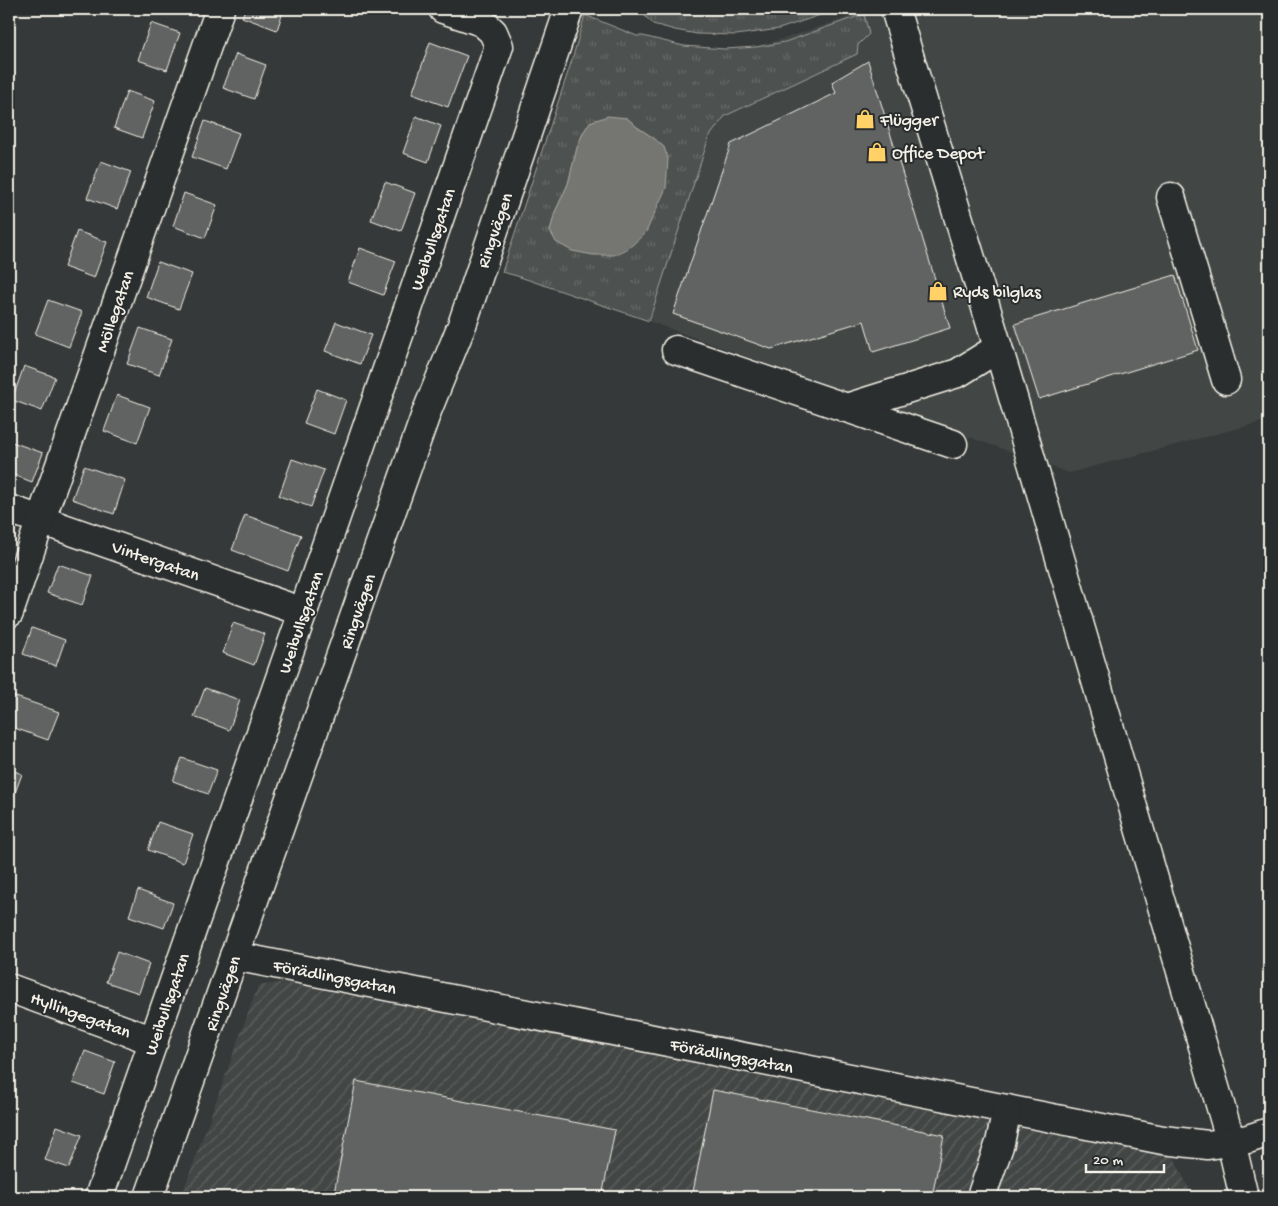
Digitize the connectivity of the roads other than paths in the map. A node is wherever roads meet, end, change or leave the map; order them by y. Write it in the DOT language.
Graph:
graph roads {
  1 [pos="220,9"];
  2 [pos="443,9"];
  3 [pos="895,9"];
  4 [pos="565,14"];
  5 [pos="1171,197"];
  6 [pos="998,348"];
  7 [pos="676,350"];
  8 [pos="1226,380"];
  9 [pos="846,408"];
  10 [pos="953,444"];
  11 [pos="9,509"];
  12 [pos="40,520"];
  13 [pos="304,612"];
  14 [pos="9,613"];
  15 [pos="234,956"];
  16 [pos="9,988"];
  17 [pos="154,1041"];
  18 [pos="1007,1109"];
  19 [pos="1269,1132"];
  20 [pos="1231,1142"];
  21 [pos="99,1197"];
  22 [pos="149,1197"];
  23 [pos="981,1197"];
  24 [pos="1244,1197"];
  1 -- 12 [label="street, Möllegatan"];
  2 -- 13 [label="street, Weibullsgatan"];
  3 -- 6 [label="street"];
  4 -- 15 [label="street, Ringvägen"];
  5 -- 8 [label="street"];
  6 -- 9 [label="street"];
  6 -- 20 [label="street"];
  7 -- 9 [label="street"];
  9 -- 10 [label="street"];
  11 -- 12 [label="street, Vintergatan"];
  12 -- 13 [label="street, Vintergatan"];
  12 -- 14 [label="street, Möllegatan"];
  13 -- 17 [label="street, Weibullsgatan"];
  15 -- 18 [label="street, Förädlingsgatan"];
  15 -- 22 [label="street, Ringvägen"];
  16 -- 17 [label="street, Hyllingegatan"];
  17 -- 21 [label="street, Weibullsgatan"];
  18 -- 20 [label="street, Förädlingsgatan"];
  18 -- 23 [label="street"];
  19 -- 20 [label="street, Förädlingsgatan"];
  20 -- 24 [label="street"];
}
